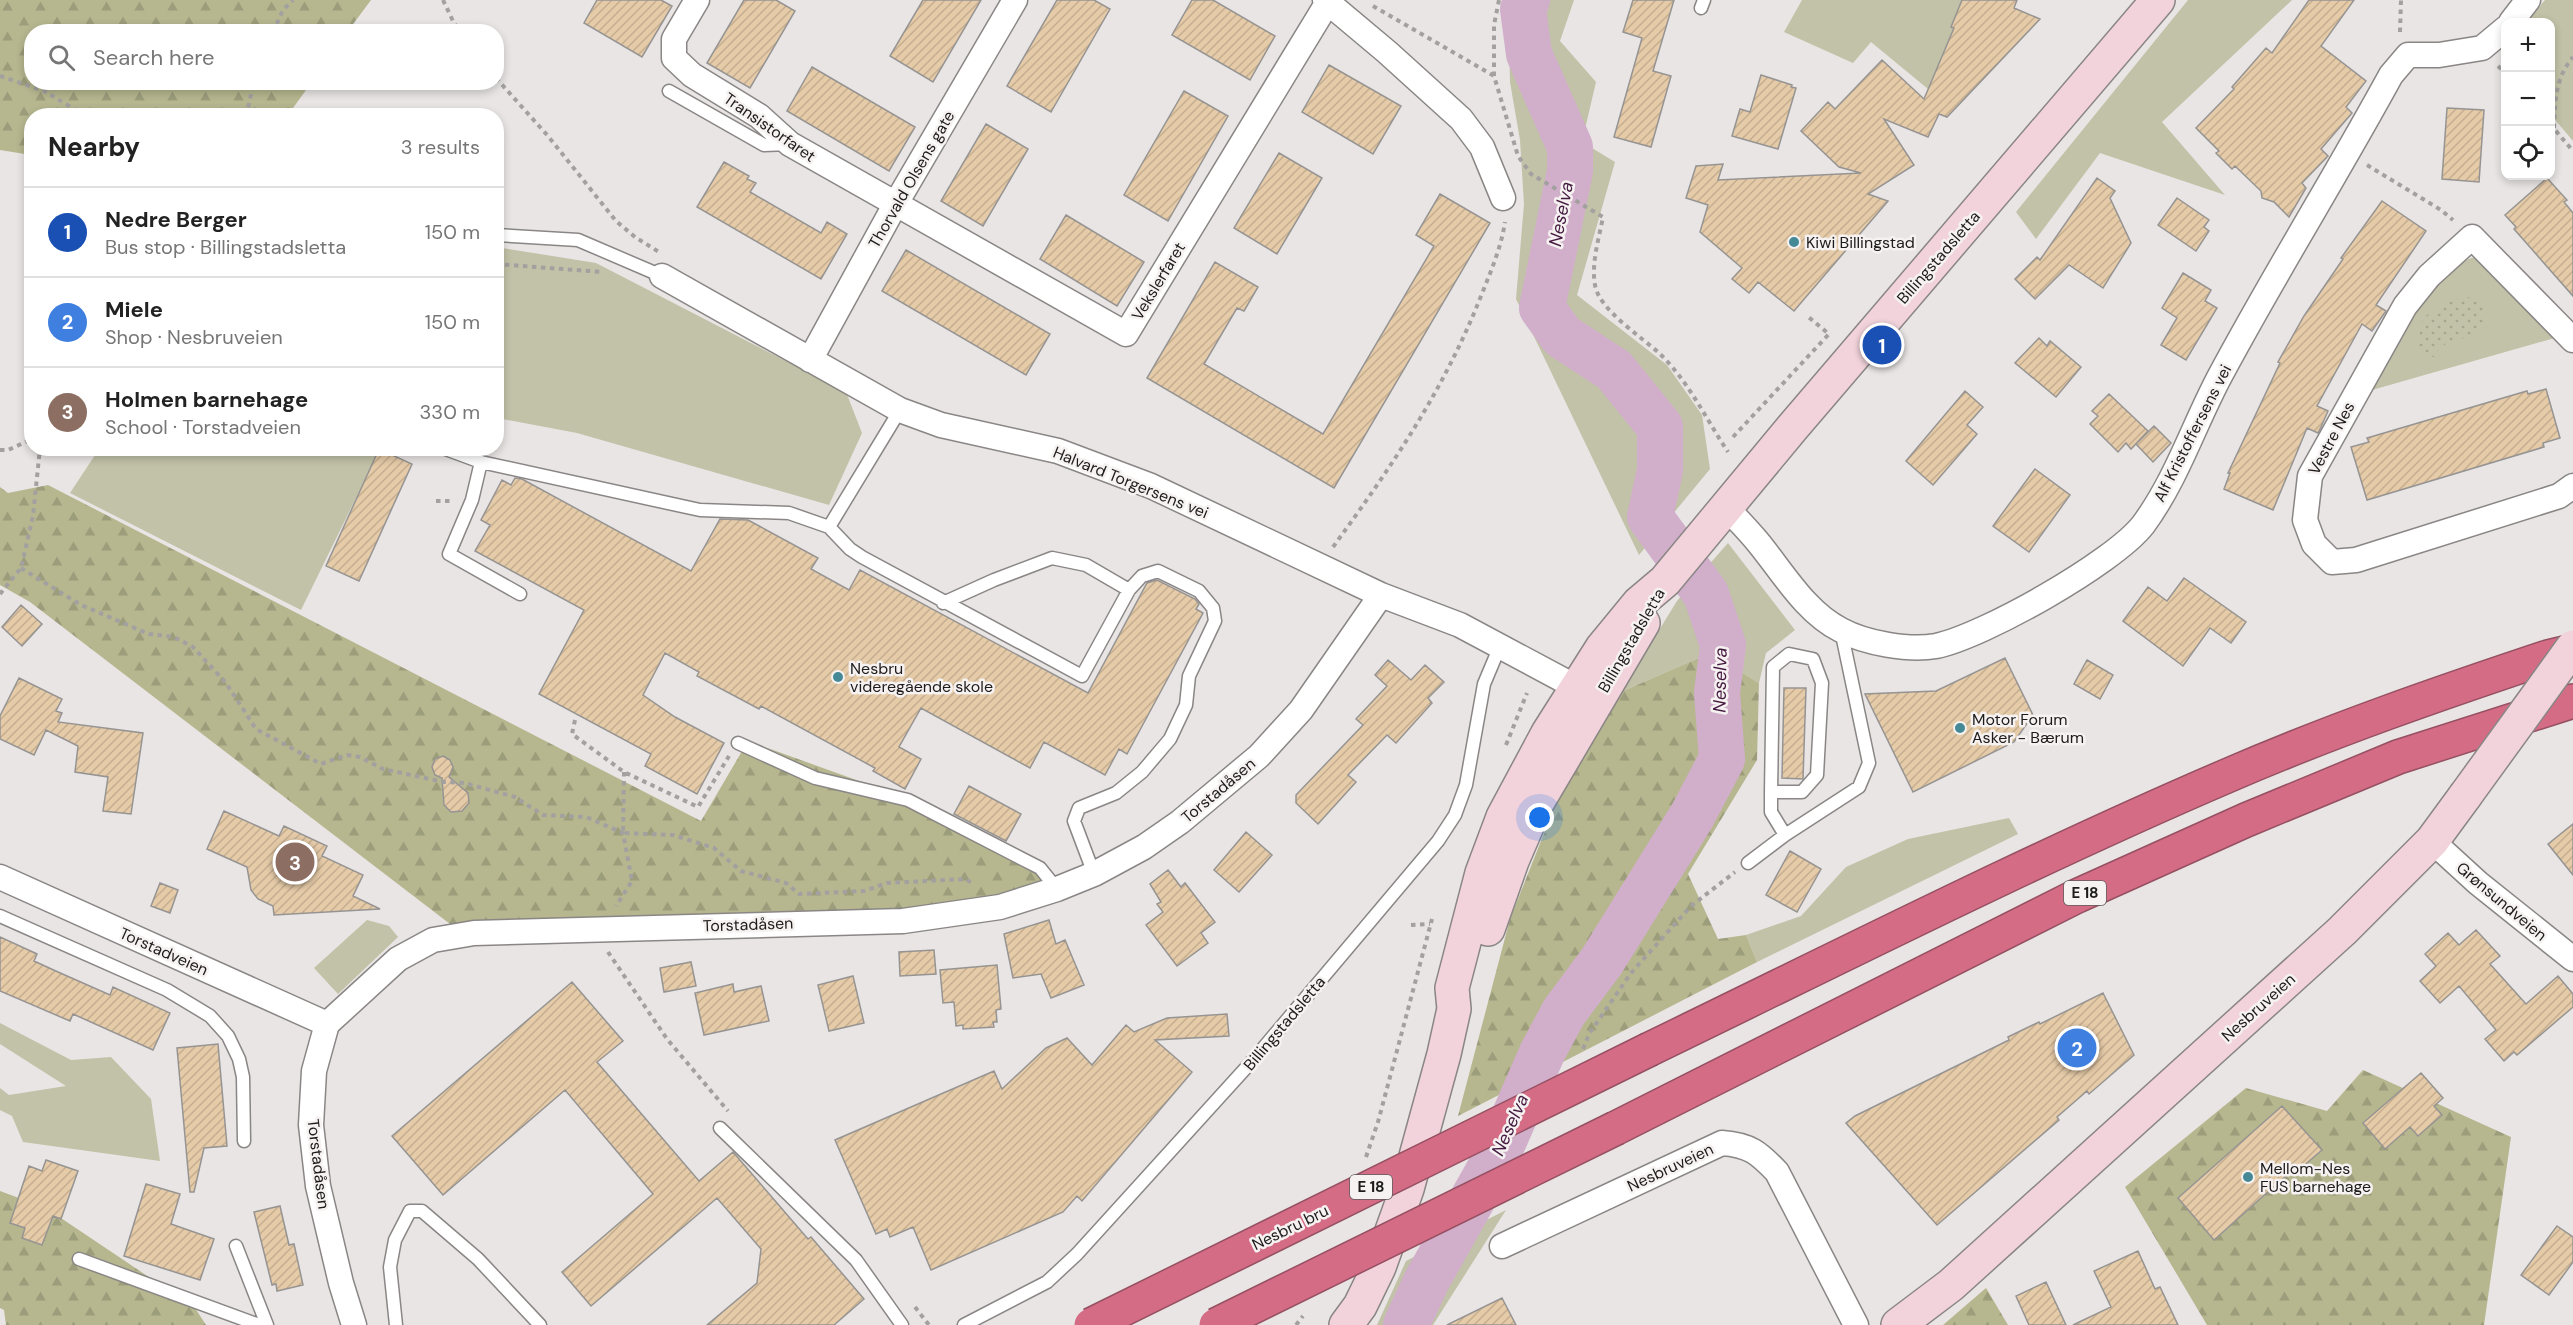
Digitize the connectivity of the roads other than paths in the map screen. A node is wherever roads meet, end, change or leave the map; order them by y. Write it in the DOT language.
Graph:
graph roads {
  1 [pos="697,0"];
  2 [pos="1016,0"];
  3 [pos="2158,0"];
  4 [pos="2528,0"];
  5 [pos="1326,1"];
  6 [pos="2514,18"];
  7 [pos="2501,31"];
  8 [pos="669,91"];
  9 [pos="790,144"];
  10 [pos="1503,198"];
  11 [pos="895,205"];
  12 [pos="504,235"];
  13 [pos="662,276"];
  14 [pos="2573,340"];
  15 [pos="810,360"];
  16 [pos="900,410"];
  17 [pos="465,456"];
  18 [pos="481,462"];
  19 [pos="2573,486"];
  20 [pos="1726,507"];
  21 [pos="829,527"];
  22 [pos="1129,590"];
  23 [pos="520,594"];
  24 [pos="1382,595"];
  25 [pos="943,603"];
  26 [pos="1841,630"];
  27 [pos="1500,646"];
  28 [pos="2573,649"];
  29 [pos="1588,692"];
  30 [pos="2573,700"];
  31 [pos="738,743"];
  32 [pos="1771,792"];
  33 [pos="1785,835"];
  34 [pos="2432,841"];
  35 [pos="1748,863"];
  36 [pos="1094,874"];
  37 [pos="0,877"];
  38 [pos="1056,889"];
  39 [pos="0,916"];
  40 [pos="2573,959"];
  41 [pos="327,1024"];
  42 [pos="720,1128"];
  43 [pos="244,1141"];
  44 [pos="236,1246"];
  45 [pos="1502,1246"];
  46 [pos="79,1259"];
  47 [pos="259,1325"];
  48 [pos="267,1325"];
  49 [pos="354,1325"];
  50 [pos="396,1325"];
  51 [pos="540,1325"];
  52 [pos="902,1325"];
  53 [pos="964,1325"];
  54 [pos="1091,1325"];
  55 [pos="1216,1325"];
  56 [pos="1346,1325"];
  57 [pos="1856,1325"];
  58 [pos="1898,1325"];
  1 -- 9 [label="street, Transistorfaret"];
  2 -- 11 [label="street, Thorvald Olsens gate"];
  3 -- 20 [label="main road, Billingstadsletta"];
  4 -- 6 [label="street"];
  5 -- 10 [label="street"];
  5 -- 11 [label="street, Vekslerfaret"];
  7 -- 26 [label="street, Alf Kristoffersens vei"];
  8 -- 9 [label="lane"];
  9 -- 11 [label="street, Transistorfaret"];
  11 -- 15 [label="street, Thorvald Olsens gate"];
  12 -- 13 [label="lane"];
  13 -- 15 [label="street, Halvard Torgersens vei"];
  14 -- 19 [label="street, Vestre Nes"];
  15 -- 16 [label="street, Halvard Torgersens vei"];
  16 -- 21 [label="lane"];
  16 -- 24 [label="street, Halvard Torgersens vei"];
  17 -- 18 [label="lane"];
  18 -- 21 [label="lane"];
  18 -- 23 [label="lane"];
  20 -- 26 [label="street, Alf Kristoffersens vei"];
  20 -- 29 [label="main road, Billingstadsletta"];
  21 -- 25 [label="lane"];
  22 -- 25 [label="lane"];
  22 -- 25 [label="lane"];
  22 -- 36 [label="lane"];
  24 -- 27 [label="street, Halvard Torgersens vei"];
  24 -- 36 [label="street, Torstadåsen"];
  26 -- 33 [label="lane"];
  27 -- 29 [label="street, Halvard Torgersens vei"];
  27 -- 53 [label="lane, Billingstadsletta"];
  28 -- 34 [label="main road, Nesbruveien, bridge"];
  28 -- 54 [label="highway, Nesbru bru / E 18, bridge"];
  29 -- 56 [label="main road, Billingstadsletta"];
  30 -- 55 [label="highway, E 18, bridge"];
  31 -- 38 [label="lane"];
  32 -- 32 [label="lane"];
  32 -- 33 [label="lane"];
  33 -- 35 [label="lane"];
  34 -- 40 [label="street, Grønsundveien"];
  34 -- 58 [label="main road, Nesbruveien"];
  36 -- 38 [label="street, Torstadåsen"];
  37 -- 41 [label="street, Torstadveien"];
  38 -- 41 [label="street, Torstadåsen"];
  39 -- 43 [label="lane"];
  41 -- 49 [label="street, Torstadåsen"];
  42 -- 52 [label="lane"];
  44 -- 48 [label="lane"];
  45 -- 57 [label="street, Nesbruveien"];
  46 -- 47 [label="lane"];
  50 -- 51 [label="lane"];
}
